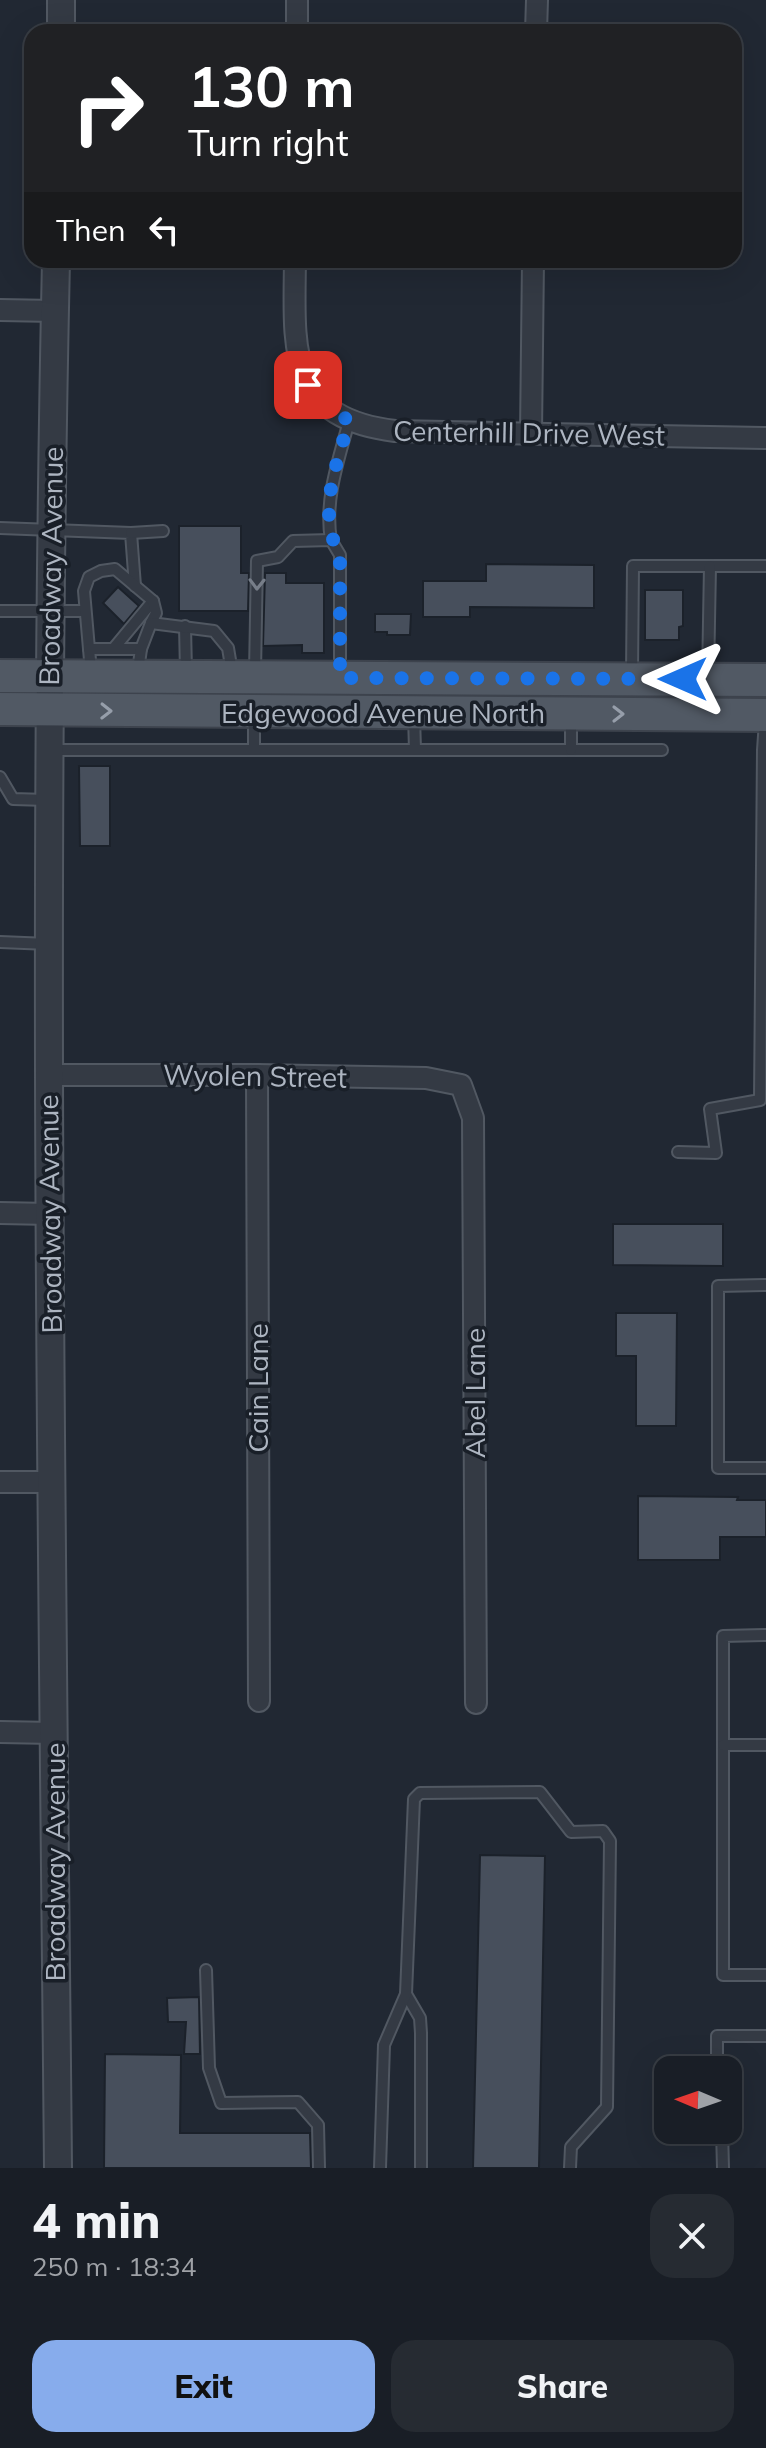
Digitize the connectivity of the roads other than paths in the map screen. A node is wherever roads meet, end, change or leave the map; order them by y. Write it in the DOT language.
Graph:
graph roads {
  1 [pos="61,0"];
  2 [pos="297,0"];
  3 [pos="537,0"];
  4 [pos="61,24"];
  5 [pos="297,24"];
  6 [pos="536,24"];
  7 [pos="56,268"];
  8 [pos="295,268"];
  9 [pos="533,268"];
  10 [pos="0,310"];
  11 [pos="55,311"];
  12 [pos="349,421"];
  13 [pos="531,433"];
  14 [pos="766,438"];
  15 [pos="0,528"];
  16 [pos="51,529"];
  17 [pos="163,531"];
  18 [pos="131,533"];
  19 [pos="331,540"];
  20 [pos="710,566"];
  21 [pos="766,566"];
  22 [pos="135,586"];
  23 [pos="153,601"];
  24 [pos="0,611"];
  25 [pos="85,611"];
  26 [pos="50,613"];
  27 [pos="151,623"];
  28 [pos="185,626"];
  29 [pos="114,648"];
  30 [pos="90,663"];
  31 [pos="139,663"];
  32 [pos="0,676"];
  33 [pos="49,677"];
  34 [pos="186,678"];
  35 [pos="244,678"];
  36 [pos="340,678"];
  37 [pos="415,679"];
  38 [pos="632,679"];
  39 [pos="708,679"];
  40 [pos="766,680"];
  41 [pos="0,709"];
  42 [pos="49,710"];
  43 [pos="254,712"];
  44 [pos="414,713"];
  45 [pos="571,714"];
  46 [pos="766,715"];
  47 [pos="49,750"];
  48 [pos="254,750"];
  49 [pos="415,750"];
  50 [pos="571,750"];
  51 [pos="662,750"];
  52 [pos="0,777"];
  53 [pos="49,800"];
  54 [pos="0,942"];
  55 [pos="49,944"];
  56 [pos="49,1075"];
  57 [pos="257,1075"];
  58 [pos="461,1085"];
  59 [pos="678,1152"];
  60 [pos="0,1213"];
  61 [pos="50,1214"];
  62 [pos="766,1285"];
  63 [pos="766,1468"];
  64 [pos="0,1482"];
  65 [pos="52,1482"];
  66 [pos="766,1635"];
  67 [pos="259,1701"];
  68 [pos="476,1703"];
  69 [pos="0,1732"];
  70 [pos="54,1733"];
  71 [pos="723,1745"];
  72 [pos="766,1745"];
  73 [pos="206,1970"];
  74 [pos="766,1975"];
  75 [pos="406,1994"];
  76 [pos="766,2036"];
  77 [pos="717,2056"];
  78 [pos="722,2144"];
  79 [pos="58,2168"];
  80 [pos="319,2168"];
  81 [pos="380,2168"];
  82 [pos="421,2168"];
  83 [pos="570,2168"];
  84 [pos="723,2168"];
  1 -- 4 [label="street"];
  2 -- 5 [label="street"];
  3 -- 6 [label="street"];
  7 -- 11 [label="street, Broadway Avenue"];
  8 -- 12 [label="street, Centerhill Drive West"];
  9 -- 13 [label="street"];
  10 -- 11 [label="street"];
  11 -- 16 [label="street, Broadway Avenue"];
  12 -- 13 [label="street, Centerhill Drive West"];
  12 -- 19 [label="lane"];
  13 -- 14 [label="street, Centerhill Drive West"];
  15 -- 16 [label="lane"];
  16 -- 18 [label="lane"];
  16 -- 26 [label="street, Broadway Avenue"];
  17 -- 18 [label="lane"];
  18 -- 22 [label="lane"];
  19 -- 35 [label="lane, one-way"];
  19 -- 36 [label="lane"];
  20 -- 21 [label="lane"];
  20 -- 38 [label="lane"];
  20 -- 39 [label="lane"];
  22 -- 23 [label="lane"];
  22 -- 25 [label="lane"];
  23 -- 27 [label="lane"];
  23 -- 29 [label="lane"];
  24 -- 26 [label="lane"];
  25 -- 26 [label="lane"];
  25 -- 30 [label="lane"];
  26 -- 33 [label="street, Broadway Avenue"];
  27 -- 28 [label="lane"];
  27 -- 31 [label="lane"];
  28 -- 34 [label="lane"];
  28 -- 35 [label="lane"];
  29 -- 30 [label="lane"];
  29 -- 31 [label="lane"];
  30 -- 31 [label="main road, Edgewood Avenue North"];
  30 -- 33 [label="main road, Edgewood Avenue North"];
  31 -- 34 [label="main road, Edgewood Avenue North"];
  32 -- 33 [label="main road, Edgewood Avenue North"];
  33 -- 42 [label="street, Broadway Avenue"];
  34 -- 35 [label="main road, Edgewood Avenue North"];
  35 -- 36 [label="main road, Edgewood Avenue North"];
  36 -- 37 [label="main road, Edgewood Avenue North"];
  37 -- 38 [label="main road, Edgewood Avenue North"];
  37 -- 44 [label="street"];
  38 -- 39 [label="main road, Edgewood Avenue North"];
  39 -- 40 [label="main road, Edgewood Avenue North"];
  41 -- 42 [label="main road, Edgewood Avenue North"];
  42 -- 43 [label="main road, Edgewood Avenue North, one-way"];
  42 -- 47 [label="street, Broadway Avenue"];
  43 -- 44 [label="main road, Edgewood Avenue North"];
  43 -- 48 [label="lane"];
  44 -- 45 [label="main road, Edgewood Avenue North"];
  44 -- 49 [label="lane"];
  45 -- 46 [label="main road, Edgewood Avenue North, one-way"];
  45 -- 50 [label="lane"];
  46 -- 59 [label="lane"];
  47 -- 48 [label="lane"];
  47 -- 53 [label="street, Broadway Avenue"];
  48 -- 49 [label="lane"];
  49 -- 50 [label="lane"];
  50 -- 51 [label="lane"];
  52 -- 53 [label="lane"];
  53 -- 55 [label="street, Broadway Avenue"];
  54 -- 55 [label="lane"];
  55 -- 56 [label="street, Broadway Avenue"];
  56 -- 57 [label="street, Wyolen Street"];
  56 -- 61 [label="street, Broadway Avenue"];
  57 -- 58 [label="street, Wyolen Street"];
  57 -- 67 [label="street, Cain Lane"];
  58 -- 68 [label="street, Abel Lane"];
  60 -- 61 [label="street"];
  61 -- 65 [label="street, Broadway Avenue"];
  62 -- 63 [label="lane"];
  64 -- 65 [label="street"];
  65 -- 70 [label="street, Broadway Avenue"];
  66 -- 71 [label="lane"];
  69 -- 70 [label="street"];
  70 -- 79 [label="street, Broadway Avenue"];
  71 -- 72 [label="lane"];
  71 -- 74 [label="lane"];
  73 -- 80 [label="lane"];
  75 -- 81 [label="lane"];
  75 -- 82 [label="lane"];
  75 -- 83 [label="lane"];
  76 -- 77 [label="lane"];
  78 -- 84 [label="lane"];
}
